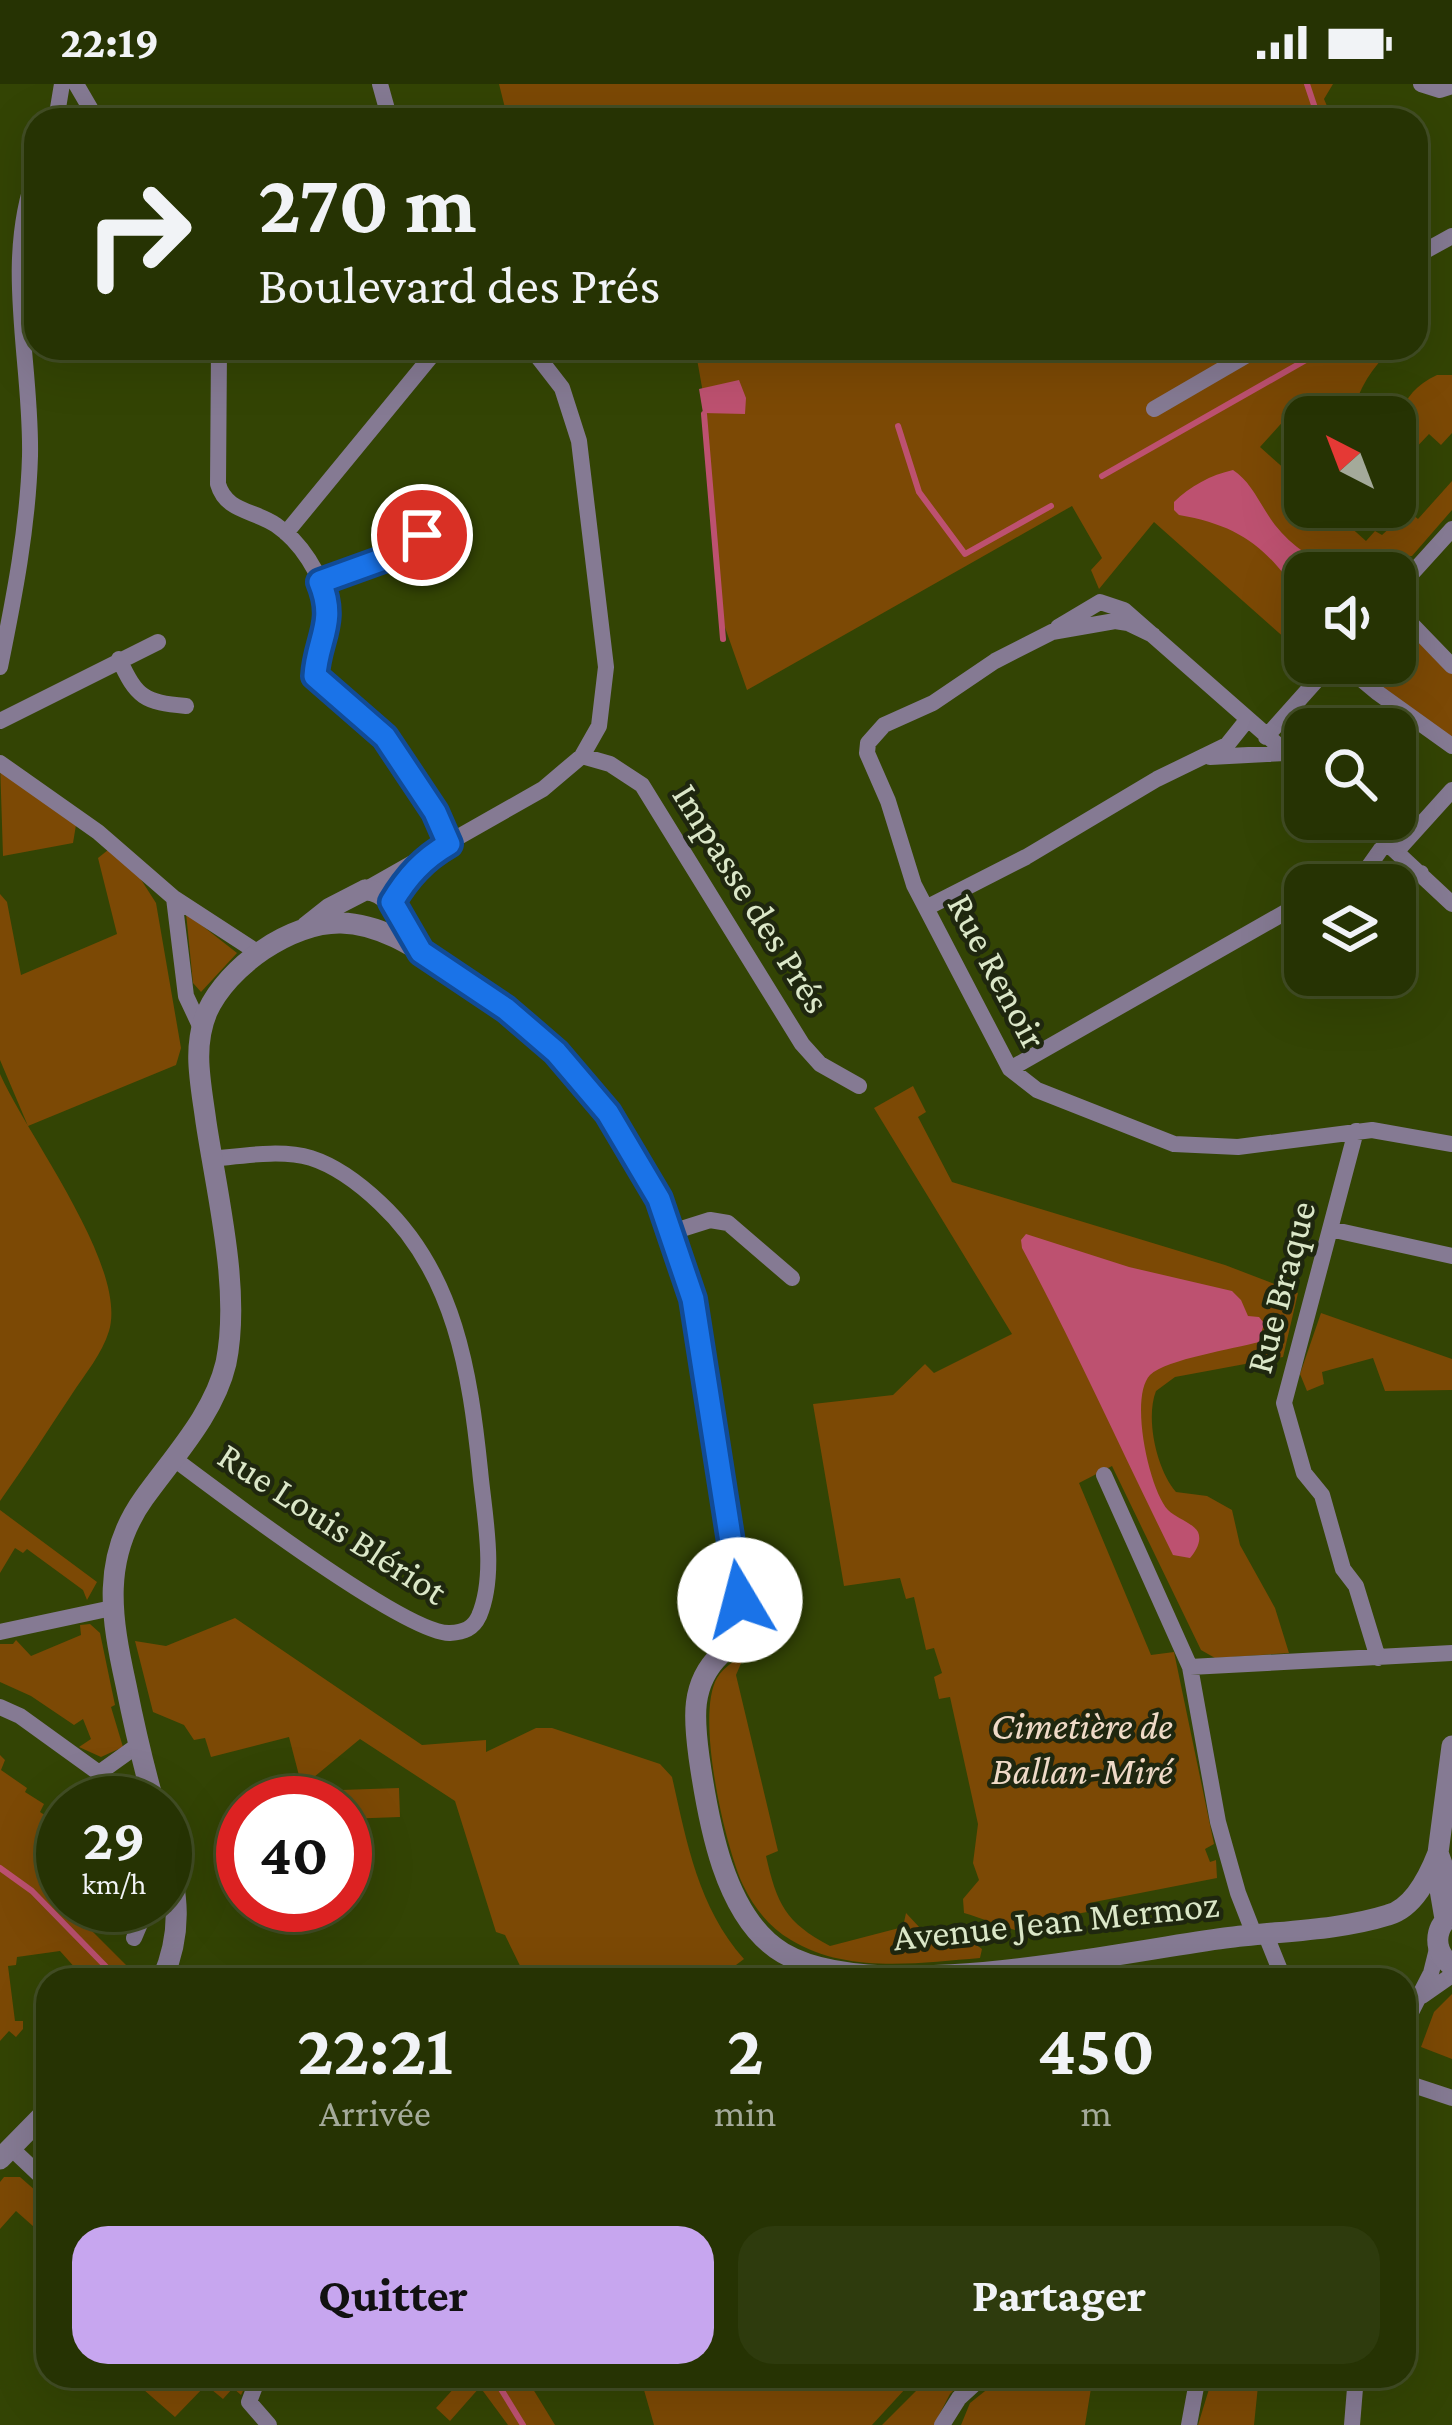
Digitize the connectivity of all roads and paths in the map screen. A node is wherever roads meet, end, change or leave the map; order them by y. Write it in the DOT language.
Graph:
graph roads {
  1 [pos="1421,84"];
  2 [pos="1452,86"];
  3 [pos="24,213"];
  4 [pos="24,336"];
  5 [pos="26,360"];
  6 [pos="219,360"];
  7 [pos="428,360"];
  8 [pos="540,360"];
  9 [pos="1238,360"];
  10 [pos="1154,409"];
  11 [pos="1452,529"];
  12 [pos="286,533"];
  13 [pos="422,535"];
  14 [pos="1416,569"];
  15 [pos="320,582"];
  16 [pos="1416,629"];
  17 [pos="1052,632"];
  18 [pos="1153,635"];
  19 [pos="158,642"];
  20 [pos="118,659"];
  21 [pos="1452,666"];
  22 [pos="0,667"];
  23 [pos="1313,684"];
  24 [pos="1370,684"];
  25 [pos="186,706"];
  26 [pos="1247,720"];
  27 [pos="0,722"];
  28 [pos="1266,737"];
  29 [pos="1452,746"];
  30 [pos="1284,751"];
  31 [pos="1284,753"];
  32 [pos="583,756"];
  33 [pos="1204,758"];
  34 [pos="0,763"];
  35 [pos="1452,790"];
  36 [pos="1385,840"];
  37 [pos="449,844"];
  38 [pos="1392,846"];
  39 [pos="425,858"];
  40 [pos="1371,864"];
  41 [pos="1421,873"];
  42 [pos="1416,874"];
  43 [pos="365,890"];
  44 [pos="173,898"];
  45 [pos="392,902"];
  46 [pos="1452,904"];
  47 [pos="926,908"];
  48 [pos="1284,914"];
  49 [pos="369,926"];
  50 [pos="306,928"];
  51 [pos="421,952"];
  52 [pos="260,954"];
  53 [pos="201,1028"];
  54 [pos="1010,1069"];
  55 [pos="859,1086"];
  56 [pos="1356,1131"];
  57 [pos="1452,1144"];
  58 [pos="211,1159"];
  59 [pos="1330,1229"];
  60 [pos="672,1232"];
  61 [pos="1452,1256"];
  62 [pos="793,1278"];
  63 [pos="173,1458"];
  64 [pos="1104,1474"];
  65 [pos="112,1608"];
  66 [pos="0,1632"];
  67 [pos="1452,1653"];
  68 [pos="1188,1658"];
  69 [pos="1378,1658"];
  70 [pos="0,1707"];
  71 [pos="138,1745"];
  72 [pos="1452,1746"];
  73 [pos="99,1773"];
  74 [pos="101,1776"];
  75 [pos="147,1776"];
  76 [pos="1438,1853"];
  77 [pos="1452,1891"];
  78 [pos="1393,1915"];
  79 [pos="1443,1929"];
  80 [pos="137,1932"];
  81 [pos="177,1932"];
  82 [pos="1260,1934"];
  83 [pos="134,1938"];
  84 [pos="1452,1966"];
  85 [pos="166,1968"];
  86 [pos="818,1968"];
  87 [pos="1079,1968"];
  88 [pos="1278,1968"];
  89 [pos="1452,1976"];
  90 [pos="1417,2001"];
  91 [pos="1416,2086"];
  92 [pos="1452,2098"];
  93 [pos="36,2122"];
  94 [pos="5,2154"];
  95 [pos="36,2175"];
  96 [pos="254,2388"];
  97 [pos="969,2388"];
  98 [pos="1196,2388"];
  99 [pos="1355,2388"];
  100 [pos="269,2425"];
  101 [pos="943,2425"];
  102 [pos="1189,2425"];
  103 [pos="1352,2425"];
  1 -- 2 [label="street"];
  3 -- 4 [label="street"];
  5 -- 22 [label="street"];
  6 -- 12 [label="street"];
  7 -- 12 [label="street"];
  8 -- 32 [label="street"];
  9 -- 10 [label="street"];
  11 -- 14 [label="street"];
  12 -- 15 [label="street"];
  13 -- 15 [label="street"];
  15 -- 37 [label="street"];
  16 -- 21 [label="street"];
  17 -- 18 [label="street, Rue Renoir"];
  17 -- 18 [label="street, Rue Renoir"];
  17 -- 47 [label="street, Rue Renoir"];
  18 -- 26 [label="street"];
  19 -- 20 [label="street"];
  20 -- 25 [label="street"];
  20 -- 27 [label="street"];
  23 -- 28 [label="street"];
  24 -- 29 [label="street"];
  26 -- 28 [label="street"];
  26 -- 33 [label="street"];
  28 -- 30 [label="street"];
  31 -- 33 [label="street"];
  32 -- 37 [label="street"];
  32 -- 55 [label="street, Impasse des Prés"];
  33 -- 47 [label="street"];
  34 -- 44 [label="street"];
  35 -- 38 [label="street"];
  36 -- 38 [label="street"];
  37 -- 39 [label="street"];
  38 -- 40 [label="street"];
  38 -- 41 [label="street"];
  39 -- 43 [label="street"];
  39 -- 45 [label="street"];
  41 -- 42 [label="street"];
  41 -- 46 [label="street"];
  43 -- 45 [label="street"];
  43 -- 49 [label="street"];
  43 -- 50 [label="street"];
  44 -- 52 [label="street"];
  44 -- 53 [label="street"];
  45 -- 49 [label="street"];
  45 -- 51 [label="street"];
  47 -- 54 [label="street, Rue Renoir"];
  48 -- 54 [label="street"];
  49 -- 50 [label="street, Avenue Jean Mermoz"];
  49 -- 51 [label="street, Avenue Jean Mermoz"];
  50 -- 52 [label="street, Avenue Jean Mermoz"];
  51 -- 60 [label="street, Avenue Jean Mermoz"];
  52 -- 53 [label="street, Avenue Jean Mermoz"];
  53 -- 58 [label="street"];
  54 -- 56 [label="street, Rue Renoir"];
  56 -- 57 [label="street, Rue Renoir"];
  56 -- 59 [label="street, Rue Braque"];
  58 -- 63 [label="street"];
  58 -- 63 [label="street, Rue Louis Blériot"];
  59 -- 61 [label="street"];
  59 -- 69 [label="street, Rue Braque"];
  60 -- 62 [label="street"];
  60 -- 86 [label="street, Avenue Jean Mermoz"];
  63 -- 65 [label="street"];
  64 -- 68 [label="street"];
  65 -- 66 [label="street"];
  65 -- 71 [label="street"];
  67 -- 69 [label="street"];
  68 -- 69 [label="street"];
  68 -- 82 [label="street"];
  70 -- 73 [label="street"];
  71 -- 73 [label="street"];
  71 -- 75 [label="street"];
  72 -- 76 [label="street"];
  73 -- 74 [label="street"];
  76 -- 77 [label="street"];
  76 -- 78 [label="street"];
  76 -- 79 [label="street"];
  78 -- 79 [label="street"];
  78 -- 82 [label="street, Avenue Jean Mermoz"];
  79 -- 84 [label="street"];
  79 -- 90 [label="street"];
  80 -- 83 [label="street"];
  81 -- 85 [label="street"];
  82 -- 87 [label="street, Avenue Jean Mermoz"];
  82 -- 88 [label="street"];
  89 -- 90 [label="street"];
  91 -- 92 [label="street"];
  93 -- 94 [label="street"];
  94 -- 95 [label="street"];
  96 -- 100 [label="street"];
  97 -- 101 [label="street"];
  98 -- 102 [label="street"];
  99 -- 103 [label="street"];
}
